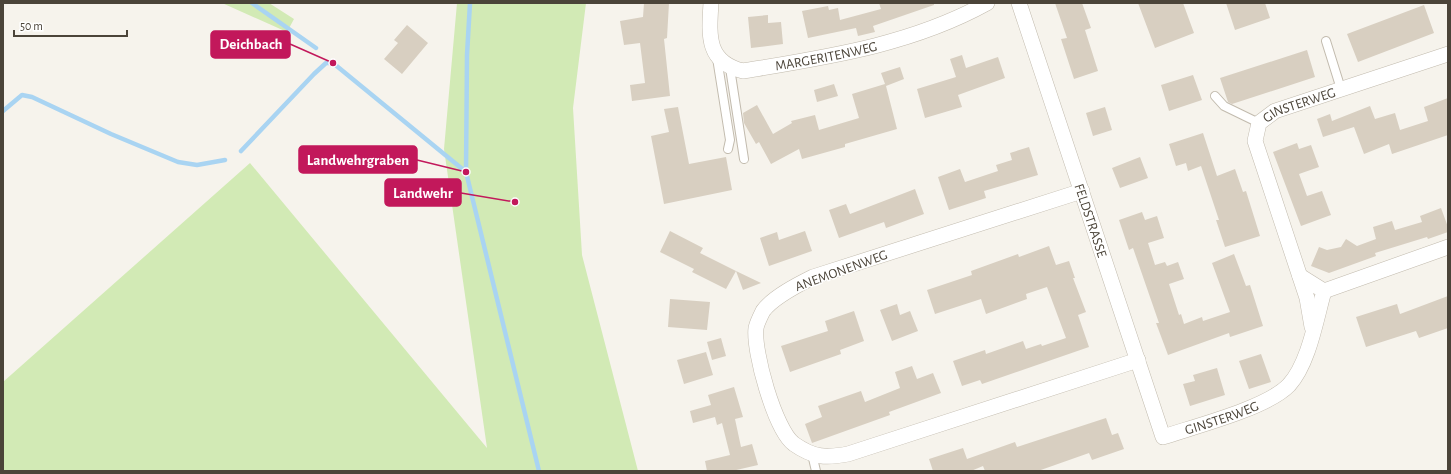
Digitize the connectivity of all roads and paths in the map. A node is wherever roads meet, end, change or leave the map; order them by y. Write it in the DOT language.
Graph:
graph roads {
  1 [pos="712,3"];
  2 [pos="987,3"];
  3 [pos="1019,3"];
  4 [pos="1326,41"];
  5 [pos="1448,54"];
  6 [pos="717,58"];
  7 [pos="730,68"];
  8 [pos="1341,89"];
  9 [pos="1215,96"];
  10 [pos="1259,123"];
  11 [pos="728,149"];
  12 [pos="744,159"];
  13 [pos="1082,192"];
  14 [pos="1448,247"];
  15 [pos="1300,276"];
  16 [pos="1324,291"];
  17 [pos="1313,332"];
  18 [pos="1138,360"];
  19 [pos="1164,437"];
  20 [pos="812,454"];
  21 [pos="816,471"];
  1 -- 6 [label="street"];
  2 -- 7 [label="street, MARGERITENWEG"];
  3 -- 13 [label="street, FELDSTRASSE"];
  4 -- 8 [label="lane"];
  5 -- 8 [label="street, GINSTERWEG"];
  6 -- 7 [label="street"];
  6 -- 11 [label="lane"];
  7 -- 12 [label="lane"];
  8 -- 10 [label="street, GINSTERWEG"];
  9 -- 10 [label="lane"];
  10 -- 15 [label="street, GINSTERWEG"];
  13 -- 18 [label="street, FELDSTRASSE"];
  13 -- 20 [label="street, ANEMONENWEG"];
  14 -- 16 [label="street"];
  15 -- 16 [label="street"];
  15 -- 17 [label="street, GINSTERWEG"];
  16 -- 17 [label="street, GINSTERWEG"];
  17 -- 19 [label="street, GINSTERWEG"];
  18 -- 19 [label="street, FELDSTRASSE"];
  18 -- 20 [label="street, ANEMONENWEG"];
  20 -- 21 [label="lane"];
}
